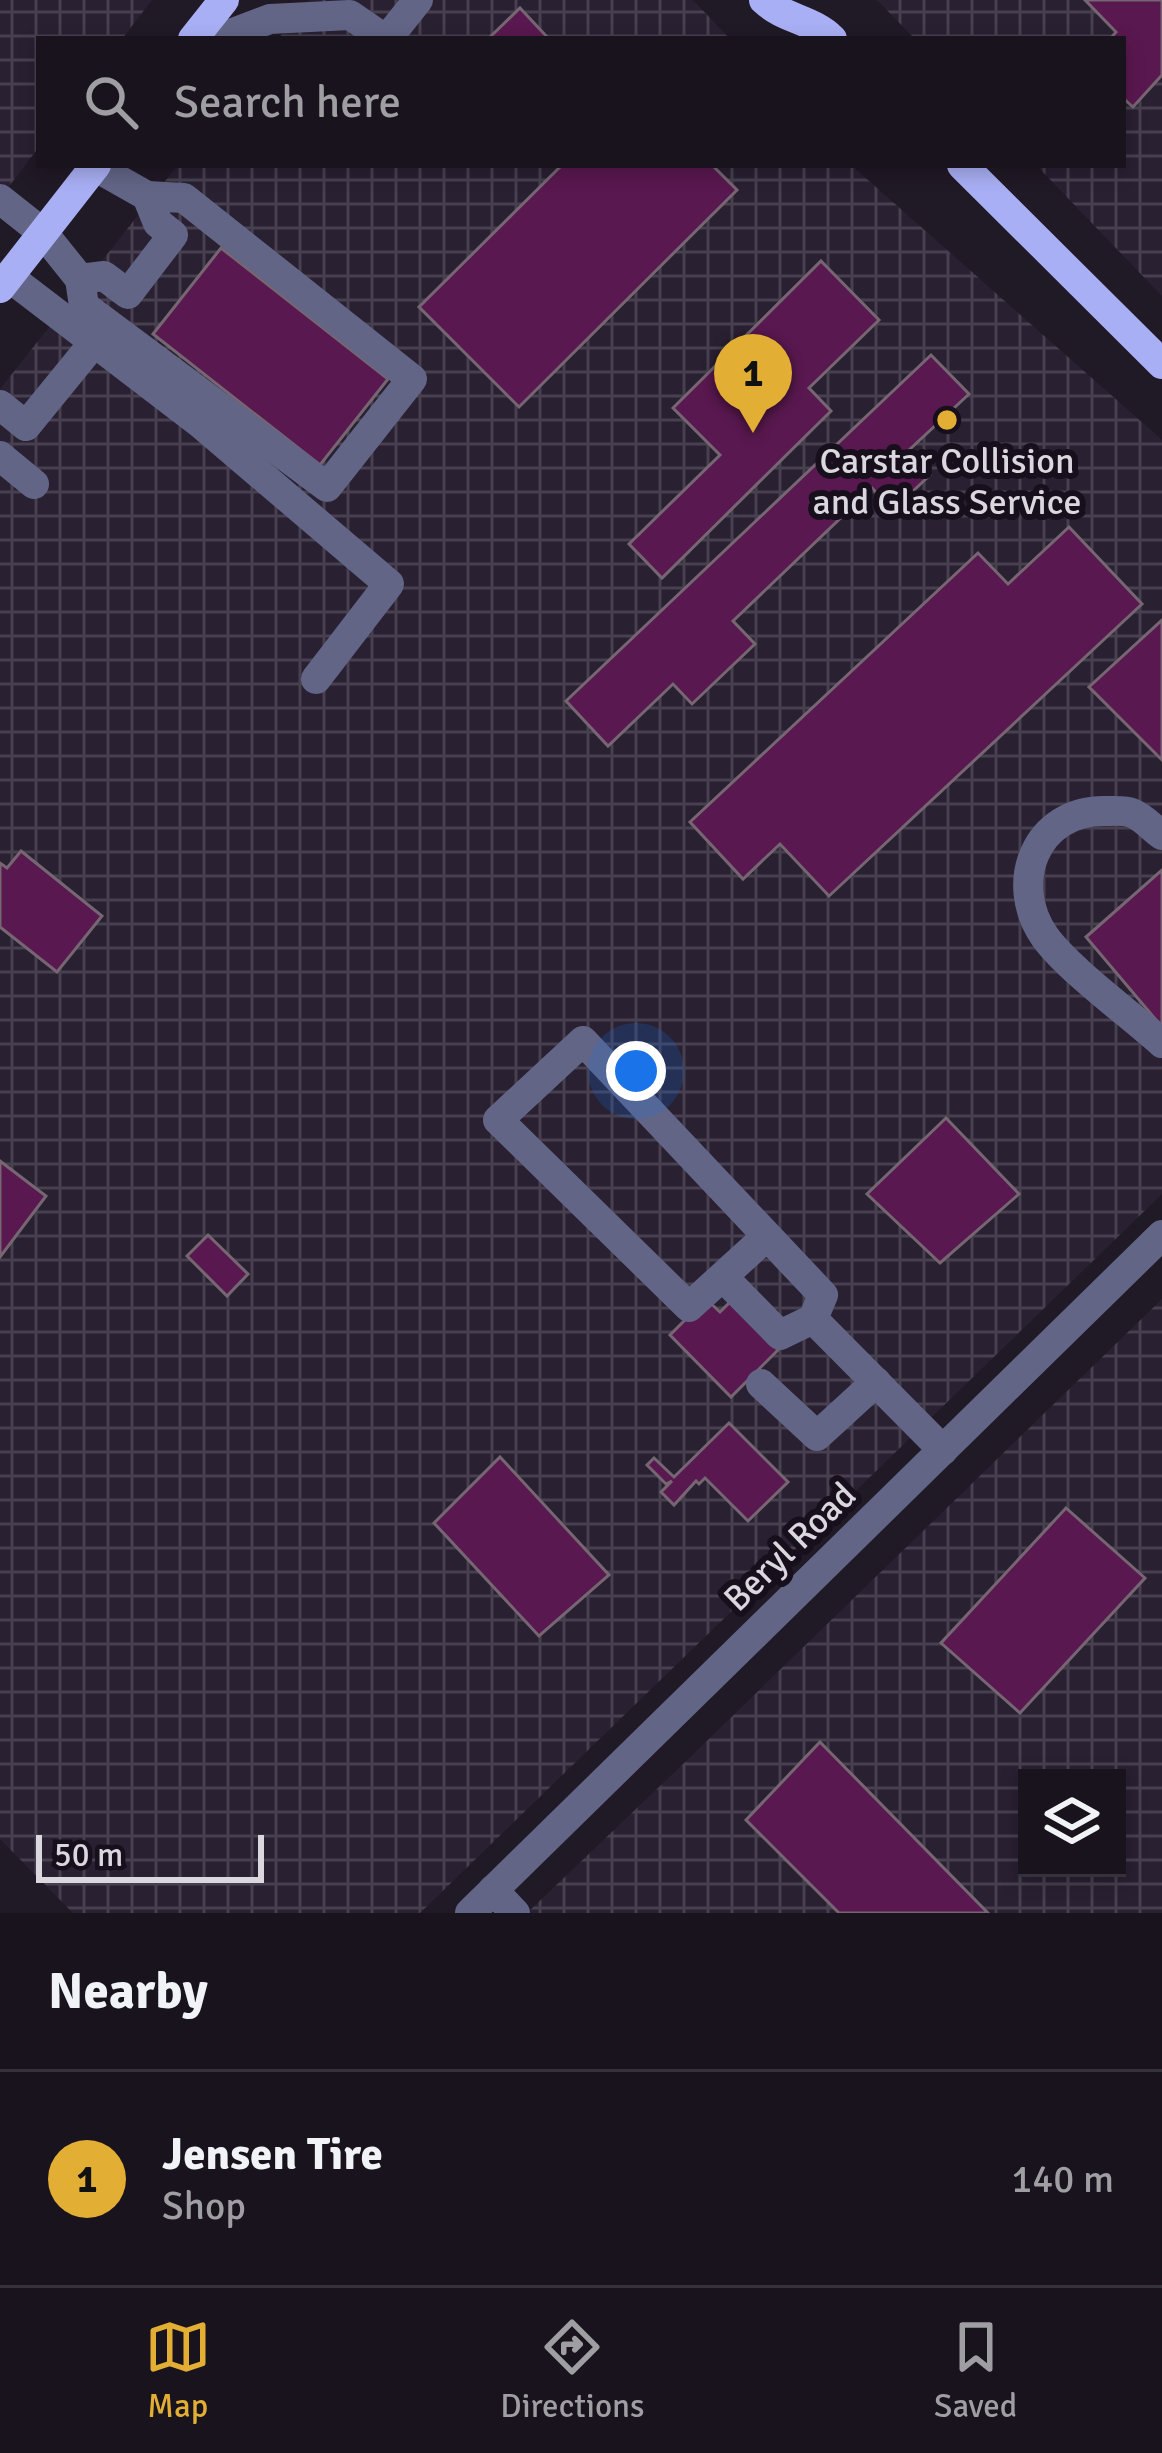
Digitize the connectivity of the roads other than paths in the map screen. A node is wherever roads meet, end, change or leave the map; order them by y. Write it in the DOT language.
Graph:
graph roads {
  1 [pos="224,0"];
  2 [pos="418,0"];
  3 [pos="764,0"];
  4 [pos="350,8"];
  5 [pos="821,21"];
  6 [pos="195,36"];
  7 [pos="225,36"];
  8 [pos="383,36"];
  9 [pos="388,36"];
  10 [pos="93,168"];
  11 [pos="98,168"];
  12 [pos="965,168"];
  13 [pos="147,196"];
  14 [pos="0,199"];
  15 [pos="43,233"];
  16 [pos="80,279"];
  17 [pos="4,282"];
  18 [pos="92,345"];
  19 [pos="1162,364"];
  20 [pos="0,405"];
  21 [pos="0,456"];
  22 [pos="34,484"];
  23 [pos="316,679"];
  24 [pos="1162,836"];
  25 [pos="1162,1043"];
  26 [pos="1162,1235"];
  27 [pos="767,1236"];
  28 [pos="723,1277"];
  29 [pos="813,1318"];
  30 [pos="876,1382"];
  31 [pos="761,1384"];
  32 [pos="943,1450"];
  33 [pos="494,1890"];
  34 [pos="470,1913"];
  35 [pos="515,1913"];
  1 -- 6 [label="main road"];
  2 -- 9 [label="street"];
  3 -- 5 [label="main road"];
  4 -- 7 [label="street"];
  4 -- 8 [label="street"];
  10 -- 15 [label="main road"];
  11 -- 13 [label="street"];
  12 -- 19 [label="main road"];
  13 -- 16 [label="street"];
  13 -- 16 [label="street"];
  14 -- 15 [label="street"];
  15 -- 16 [label="street"];
  15 -- 17 [label="main road"];
  17 -- 18 [label="street"];
  18 -- 20 [label="street"];
  18 -- 23 [label="street"];
  21 -- 22 [label="street"];
  24 -- 25 [label="street"];
  26 -- 32 [label="street, Beryl Road"];
  27 -- 28 [label="street"];
  27 -- 28 [label="street"];
  27 -- 29 [label="street"];
  28 -- 29 [label="street"];
  29 -- 30 [label="street"];
  30 -- 31 [label="street"];
  30 -- 32 [label="street"];
  32 -- 33 [label="street, Beryl Road"];
  33 -- 34 [label="street, Beryl Road"];
  33 -- 35 [label="street"];
}
